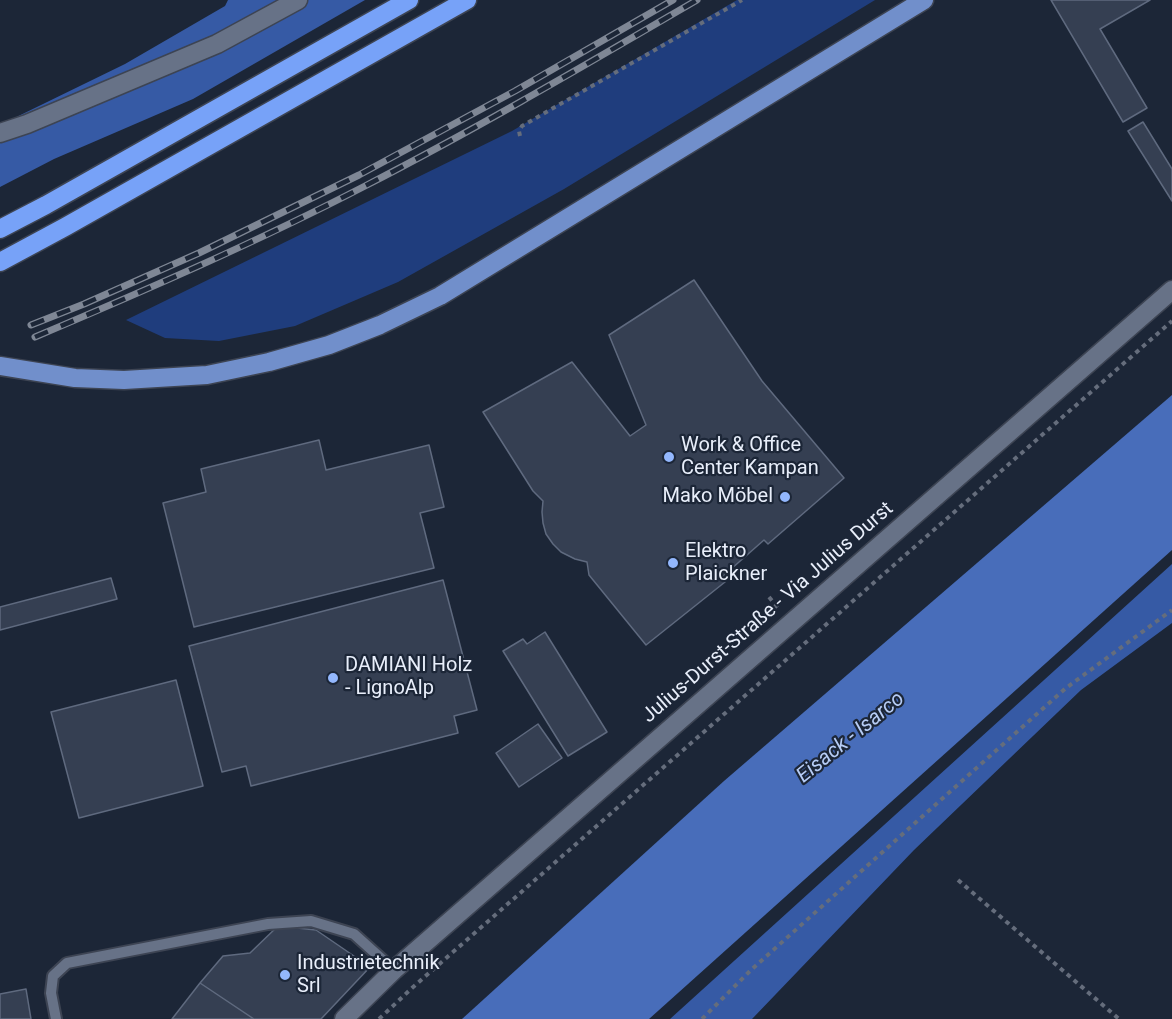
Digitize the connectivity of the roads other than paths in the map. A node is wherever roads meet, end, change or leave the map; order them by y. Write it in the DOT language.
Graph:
graph roads {
  1 [pos="298,0"];
  2 [pos="409,0"];
  3 [pos="467,0"];
  4 [pos="924,0"];
  5 [pos="0,133"];
  6 [pos="0,229"];
  7 [pos="0,262"];
  8 [pos="1172,290"];
  9 [pos="0,366"];
  10 [pos="394,970"];
  11 [pos="56,1019"];
  12 [pos="344,1019"];
  1 -- 5 [label="street"];
  2 -- 6 [label="highway"];
  3 -- 7 [label="highway"];
  4 -- 9 [label="main road"];
  8 -- 10 [label="street, Julius-Durst-Straße - Via Julius Durst"];
  10 -- 11 [label="lane"];
  10 -- 12 [label="street, Julius-Durst-Straße - Via Julius Durst"];
}
